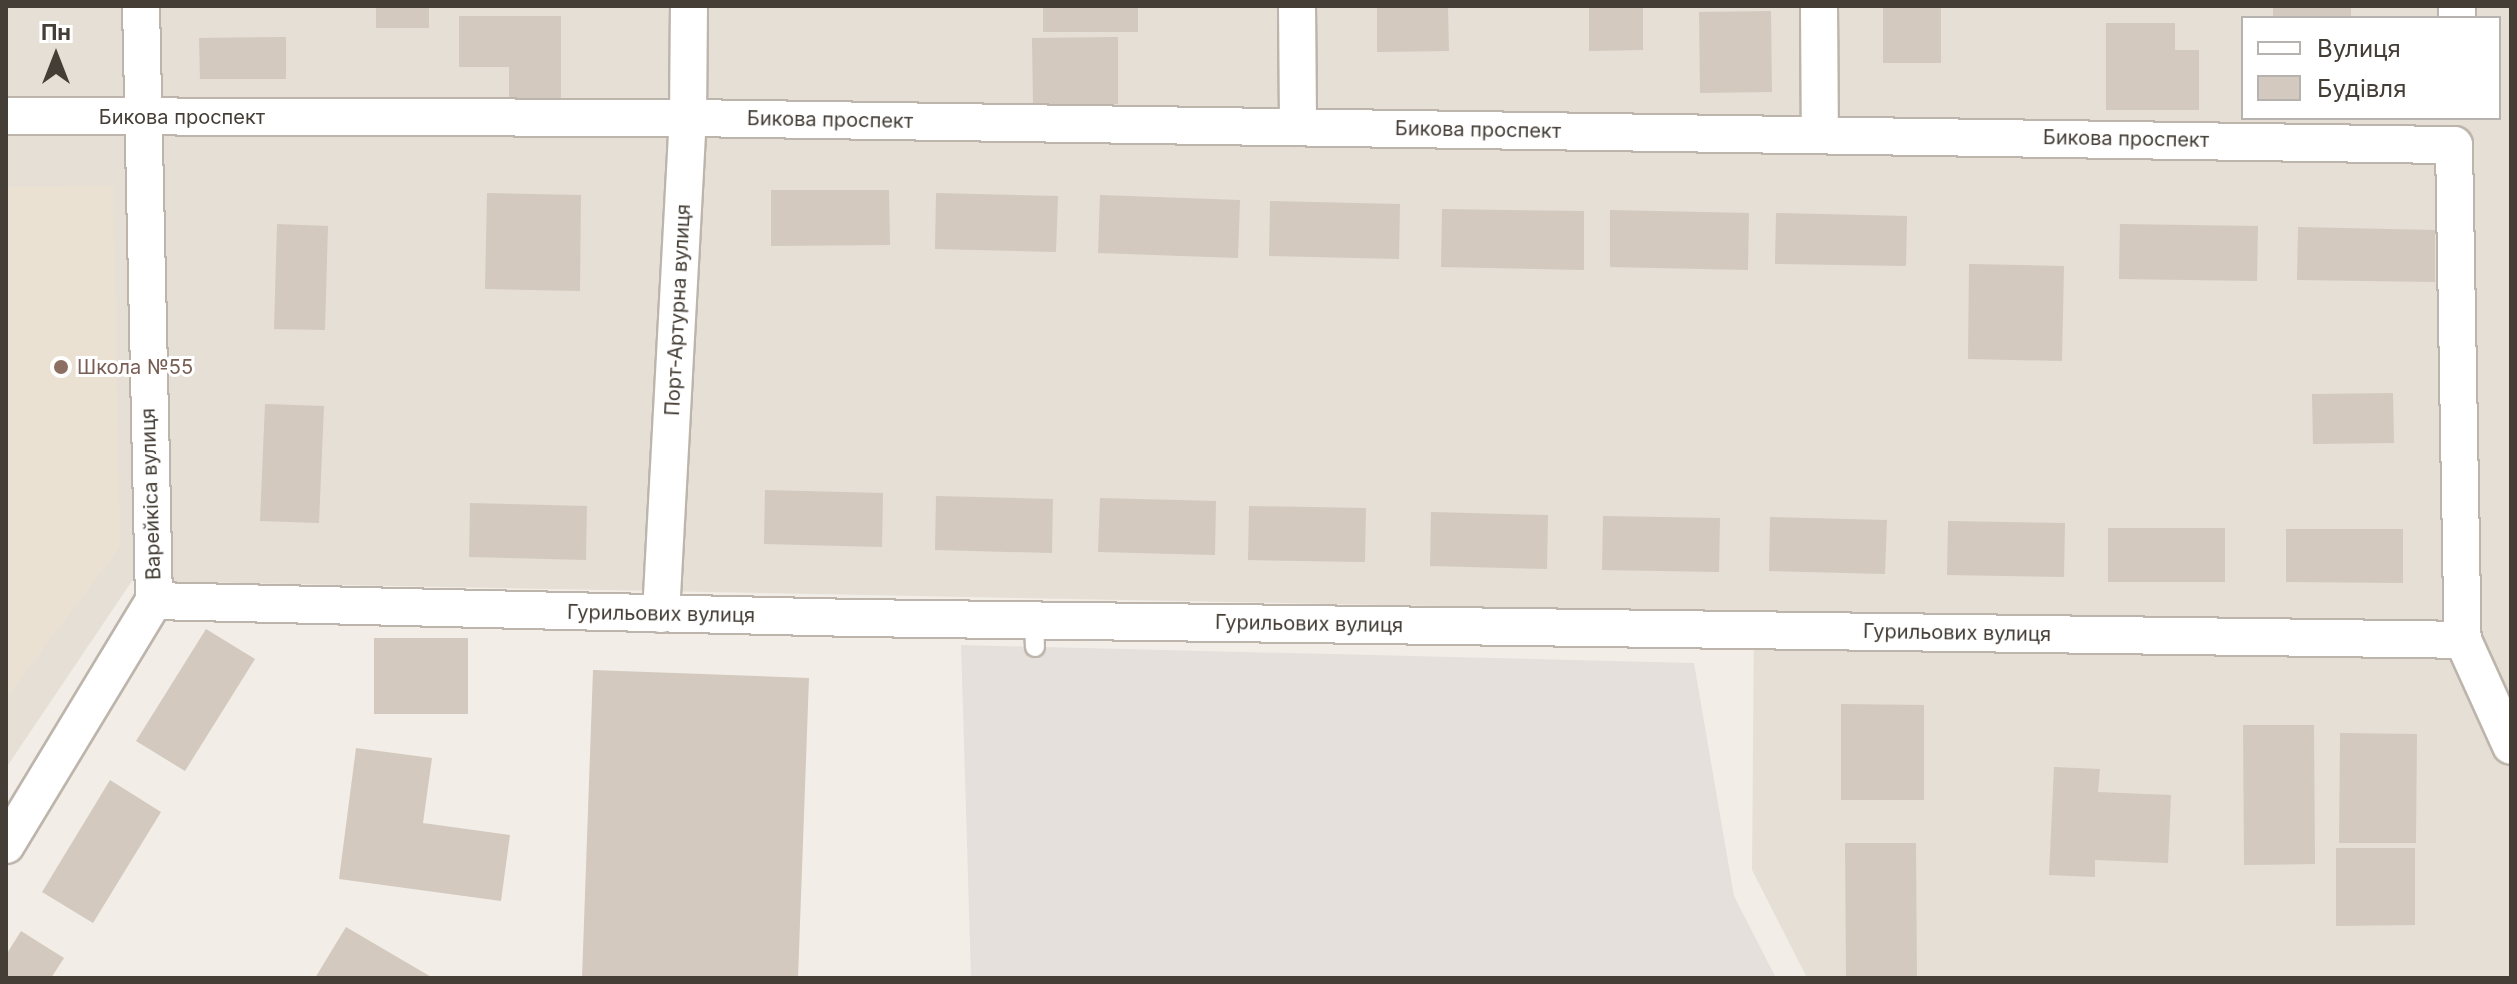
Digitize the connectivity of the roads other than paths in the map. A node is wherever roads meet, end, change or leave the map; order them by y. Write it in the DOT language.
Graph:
graph roads {
  1 [pos="141,6"];
  2 [pos="689,6"];
  3 [pos="1297,6"];
  4 [pos="1819,6"];
  5 [pos="6,116"];
  6 [pos="140,117"];
  7 [pos="688,118"];
  8 [pos="1298,127"];
  9 [pos="2454,131"];
  10 [pos="1820,135"];
  11 [pos="154,601"];
  12 [pos="661,614"];
  13 [pos="2463,640"];
  14 [pos="2511,746"];
  15 [pos="6,845"];
  1 -- 6 [label="street, Варейкіса вулиця"];
  2 -- 7 [label="street, Порт-Артурна вулиця"];
  3 -- 8 [label="street"];
  4 -- 10 [label="street"];
  5 -- 6 [label="street, Бикова проспект"];
  6 -- 7 [label="street, Бикова проспект"];
  6 -- 11 [label="street, Варейкіса вулиця"];
  7 -- 8 [label="street, Бикова проспект"];
  7 -- 12 [label="street, Порт-Артурна вулиця"];
  8 -- 10 [label="street, Бикова проспект"];
  9 -- 10 [label="street, Бикова проспект"];
  9 -- 13 [label="street, Бикова проспект"];
  11 -- 12 [label="street, Гурильових вулиця"];
  11 -- 15 [label="street, Варейкіса вулиця"];
  12 -- 13 [label="street, Гурильових вулиця"];
  13 -- 14 [label="street"];
}
